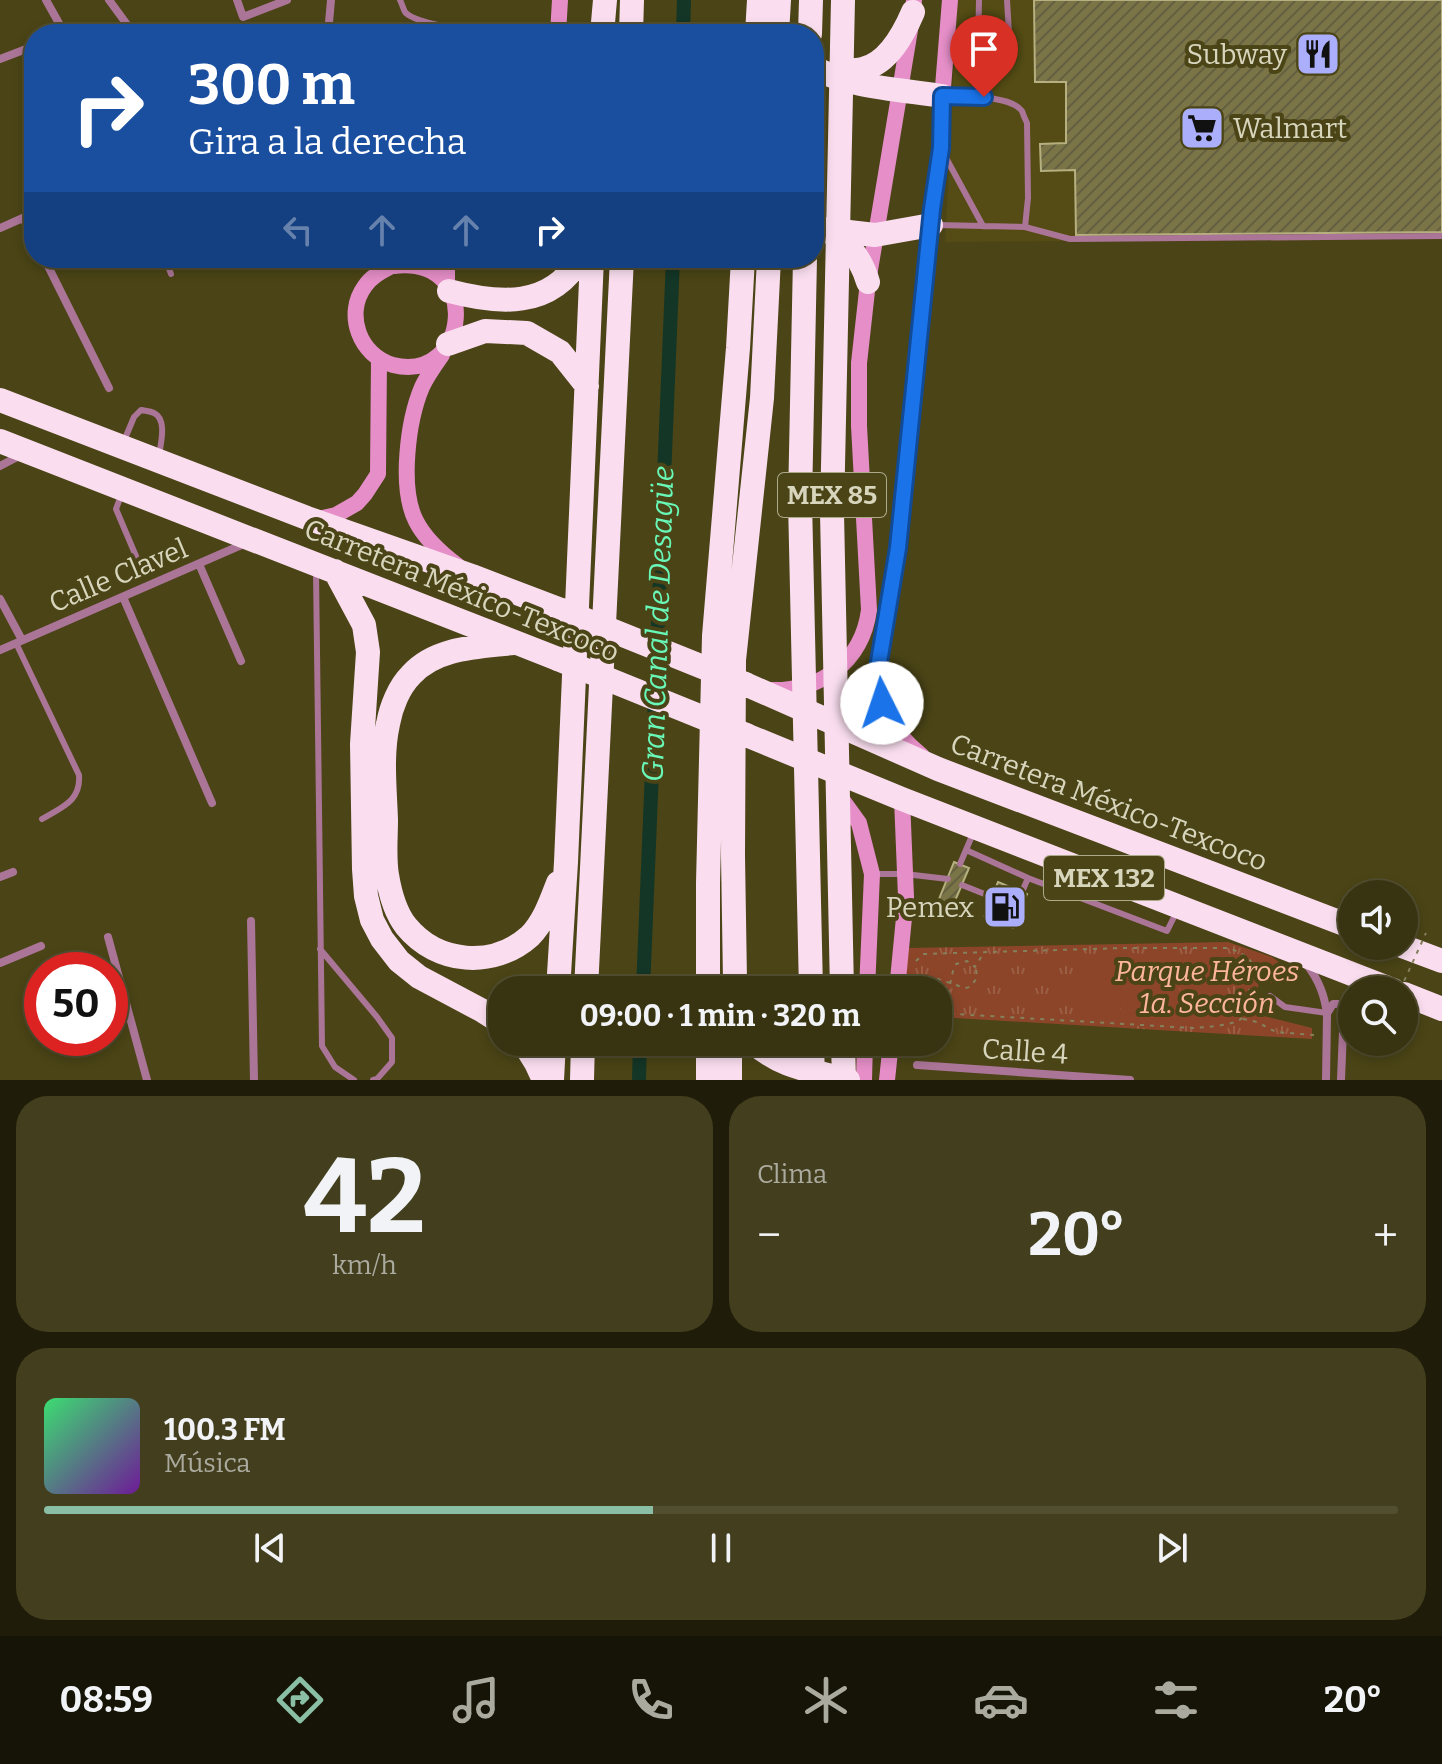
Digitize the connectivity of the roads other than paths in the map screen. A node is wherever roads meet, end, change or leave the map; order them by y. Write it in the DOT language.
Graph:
graph roads {
  1 [pos="46,0"];
  2 [pos="109,0"];
  3 [pos="237,0"];
  4 [pos="287,0"];
  5 [pos="331,0"];
  6 [pos="400,0"];
  7 [pos="560,0"];
  8 [pos="605,0"];
  9 [pos="632,0"];
  10 [pos="759,0"];
  11 [pos="779,0"];
  12 [pos="811,0"];
  13 [pos="843,0"];
  14 [pos="950,0"];
  15 [pos="979,0"];
  16 [pos="1007,0"];
  17 [pos="914,6"];
  18 [pos="59,24"];
  19 [pos="127,24"];
  20 [pos="329,24"];
  21 [pos="439,24"];
  22 [pos="559,24"];
  23 [pos="603,24"];
  24 [pos="631,24"];
  25 [pos="770,24"];
  26 [pos="775,24"];
  27 [pos="810,24"];
  28 [pos="24,50"];
  29 [pos="0,59"];
  30 [pos="824,69"];
  31 [pos="824,71"];
  32 [pos="899,89"];
  33 [pos="942,96"];
  34 [pos="941,148"];
  35 [pos="23,218"];
  36 [pos="1,225"];
  37 [pos="931,225"];
  38 [pos="983,226"];
  39 [pos="1025,227"];
  40 [pos="824,228"];
  41 [pos="824,230"];
  42 [pos="875,235"];
  43 [pos="1442,236"];
  44 [pos="49,268"];
  45 [pos="169,268"];
  46 [pos="388,268"];
  47 [pos="421,268"];
  48 [pos="447,268"];
  49 [pos="574,268"];
  50 [pos="592,268"];
  51 [pos="622,268"];
  52 [pos="742,268"];
  53 [pos="770,268"];
  54 [pos="805,268"];
  55 [pos="171,274"];
  56 [pos="868,282"];
  57 [pos="448,288"];
  58 [pos="447,345"];
  59 [pos="379,359"];
  60 [pos="587,386"];
  61 [pos="109,388"];
  62 [pos="0,400"];
  63 [pos="0,441"];
  64 [pos="121,446"];
  65 [pos="28,452"];
  66 [pos="158,460"];
  67 [pos="0,466"];
  68 [pos="123,489"];
  69 [pos="314,520"];
  70 [pos="254,539"];
  71 [pos="199,564"];
  72 [pos="326,568"];
  73 [pos="144,575"];
  74 [pos="472,576"];
  75 [pos="123,597"];
  76 [pos="0,599"];
  77 [pos="19,641"];
  78 [pos="517,643"];
  79 [pos="0,650"];
  80 [pos="241,661"];
  81 [pos="752,686"];
  82 [pos="817,763"];
  83 [pos="938,769"];
  84 [pos="902,799"];
  85 [pos="212,803"];
  86 [pos="42,819"];
  87 [pos="970,839"];
  88 [pos="566,862"];
  89 [pos="960,864"];
  90 [pos="13,872"];
  91 [pos="872,874"];
  92 [pos="905,874"];
  93 [pos="0,877"];
  94 [pos="1028,878"];
  95 [pos="948,879"];
  96 [pos="962,885"];
  97 [pos="1022,892"];
  98 [pos="992,897"];
  99 [pos="1178,907"];
  100 [pos="251,921"];
  101 [pos="1338,922"];
  102 [pos="108,937"];
  103 [pos="41,946"];
  104 [pos="320,949"];
  105 [pos="1418,952"];
  106 [pos="1295,953"];
  107 [pos="1442,961"];
  108 [pos="0,963"];
  109 [pos="559,976"];
  110 [pos="587,976"];
  111 [pos="708,976"];
  112 [pos="736,976"];
  113 [pos="811,976"];
  114 [pos="842,976"];
  115 [pos="868,976"];
  116 [pos="898,976"];
  117 [pos="1356,976"];
  118 [pos="1270,996"];
  119 [pos="1418,999"];
  120 [pos="1338,1005"];
  121 [pos="1442,1009"];
  122 [pos="1327,1013"];
  123 [pos="488,1014"];
  124 [pos="532,1056"];
  125 [pos="553,1056"];
  126 [pos="583,1056"];
  127 [pos="708,1056"];
  128 [pos="730,1056"];
  129 [pos="771,1056"];
  130 [pos="838,1056"];
  131 [pos="844,1056"];
  132 [pos="865,1056"];
  133 [pos="890,1056"];
  134 [pos="1342,1056"];
  135 [pos="917,1065"];
  136 [pos="807,1074"];
  137 [pos="147,1080"];
  138 [pos="254,1080"];
  139 [pos="354,1080"];
  140 [pos="373,1080"];
  141 [pos="544,1080"];
  142 [pos="552,1080"];
  143 [pos="582,1080"];
  144 [pos="708,1080"];
  145 [pos="730,1080"];
  146 [pos="846,1080"];
  147 [pos="864,1080"];
  148 [pos="887,1080"];
  149 [pos="1130,1080"];
  150 [pos="1326,1080"];
  151 [pos="1341,1080"];
  1 -- 18 [label="street"];
  2 -- 19 [label="street"];
  3 -- 4 [label="street"];
  5 -- 20 [label="street"];
  6 -- 21 [label="lane"];
  7 -- 22 [label="main road"];
  8 -- 23 [label="highway"];
  9 -- 24 [label="highway"];
  10 -- 25 [label="highway"];
  11 -- 26 [label="highway"];
  12 -- 27 [label="highway"];
  13 -- 114 [label="highway, MEX 85, bridge"];
  14 -- 33 [label="main road"];
  15 -- 16 [label="lane"];
  17 -- 30 [label="highway"];
  17 -- 32 [label="main road"];
  28 -- 29 [label="street"];
  31 -- 32 [label="highway"];
  32 -- 33 [label="highway"];
  32 -- 42 [label="main road"];
  33 -- 34 [label="main road"];
  33 -- 39 [label="lane"];
  34 -- 37 [label="main road"];
  34 -- 38 [label="lane"];
  35 -- 36 [label="street"];
  37 -- 38 [label="lane"];
  37 -- 42 [label="highway"];
  37 -- 83 [label="main road"];
  38 -- 39 [label="lane"];
  39 -- 43 [label="lane"];
  40 -- 42 [label="highway"];
  41 -- 56 [label="highway"];
  42 -- 56 [label="main road"];
  44 -- 61 [label="street"];
  45 -- 55 [label="lane"];
  46 -- 59 [label="main road"];
  47 -- 57 [label="main road"];
  48 -- 57 [label="main road"];
  49 -- 57 [label="highway"];
  50 -- 60 [label="highway"];
  51 -- 110 [label="highway"];
  52 -- 111 [label="highway"];
  53 -- 112 [label="highway"];
  54 -- 113 [label="highway, MEX 85, bridge"];
  56 -- 81 [label="main road"];
  57 -- 58 [label="main road"];
  58 -- 59 [label="main road"];
  58 -- 60 [label="highway"];
  58 -- 74 [label="main road"];
  59 -- 69 [label="main road"];
  60 -- 88 [label="highway"];
  62 -- 64 [label="highway, Carretera México-Texcoco"];
  63 -- 65 [label="highway, Carretera México-Texcoco"];
  64 -- 66 [label="highway, Carretera México-Texcoco"];
  64 -- 66 [label="lane"];
  65 -- 67 [label="street"];
  65 -- 68 [label="highway, Carretera México-Texcoco"];
  66 -- 69 [label="highway, Carretera México-Texcoco"];
  68 -- 70 [label="highway, Carretera México-Texcoco"];
  68 -- 73 [label="lane"];
  69 -- 74 [label="highway, Carretera México-Texcoco"];
  70 -- 71 [label="street, Calle Clavel"];
  70 -- 72 [label="highway, Carretera México-Texcoco"];
  71 -- 75 [label="street, Calle Clavel"];
  71 -- 80 [label="street"];
  72 -- 78 [label="highway, Carretera México-Texcoco"];
  72 -- 104 [label="lane"];
  72 -- 123 [label="highway"];
  74 -- 81 [label="highway, Carretera México-Texcoco / MEX 132, bridge"];
  75 -- 77 [label="street, Calle Clavel"];
  75 -- 85 [label="street"];
  76 -- 77 [label="street"];
  77 -- 79 [label="street, Calle Clavel"];
  77 -- 86 [label="lane"];
  78 -- 82 [label="highway, Carretera México-Texcoco / MEX 132, bridge"];
  78 -- 88 [label="highway"];
  81 -- 83 [label="highway, Carretera México-Texcoco / MEX 132"];
  82 -- 84 [label="highway, Carretera México-Texcoco / MEX 132"];
  82 -- 91 [label="main road"];
  83 -- 101 [label="highway, Carretera México-Texcoco / MEX 132"];
  84 -- 87 [label="highway, Carretera México-Texcoco / MEX 132"];
  84 -- 92 [label="main road"];
  87 -- 89 [label="lane"];
  87 -- 94 [label="lane"];
  87 -- 99 [label="highway, Carretera México-Texcoco / MEX 132"];
  88 -- 109 [label="highway"];
  90 -- 93 [label="street"];
  91 -- 92 [label="lane"];
  91 -- 115 [label="main road"];
  92 -- 95 [label="lane"];
  92 -- 116 [label="main road"];
  94 -- 97 [label="lane"];
  94 -- 99 [label="lane"];
  96 -- 98 [label="lane"];
  99 -- 106 [label="highway, Carretera México-Texcoco / MEX 132"];
  100 -- 138 [label="street"];
  102 -- 137 [label="street"];
  103 -- 108 [label="street"];
  104 -- 139 [label="lane"];
  104 -- 140 [label="lane"];
  105 -- 107 [label="highway"];
  106 -- 117 [label="highway, Carretera México-Texcoco / MEX 132"];
  106 -- 122 [label="street"];
  118 -- 122 [label="lane"];
  119 -- 121 [label="highway"];
  120 -- 122 [label="street"];
  122 -- 150 [label="street"];
  124 -- 141 [label="highway"];
  125 -- 142 [label="highway"];
  126 -- 143 [label="highway"];
  127 -- 144 [label="highway"];
  128 -- 145 [label="highway"];
  129 -- 136 [label="highway"];
  130 -- 136 [label="highway"];
  131 -- 146 [label="highway, bridge"];
  132 -- 147 [label="main road"];
  133 -- 148 [label="main road"];
  134 -- 151 [label="street"];
  135 -- 149 [label="street, Calle 4"];
  136 -- 146 [label="highway"];
}
